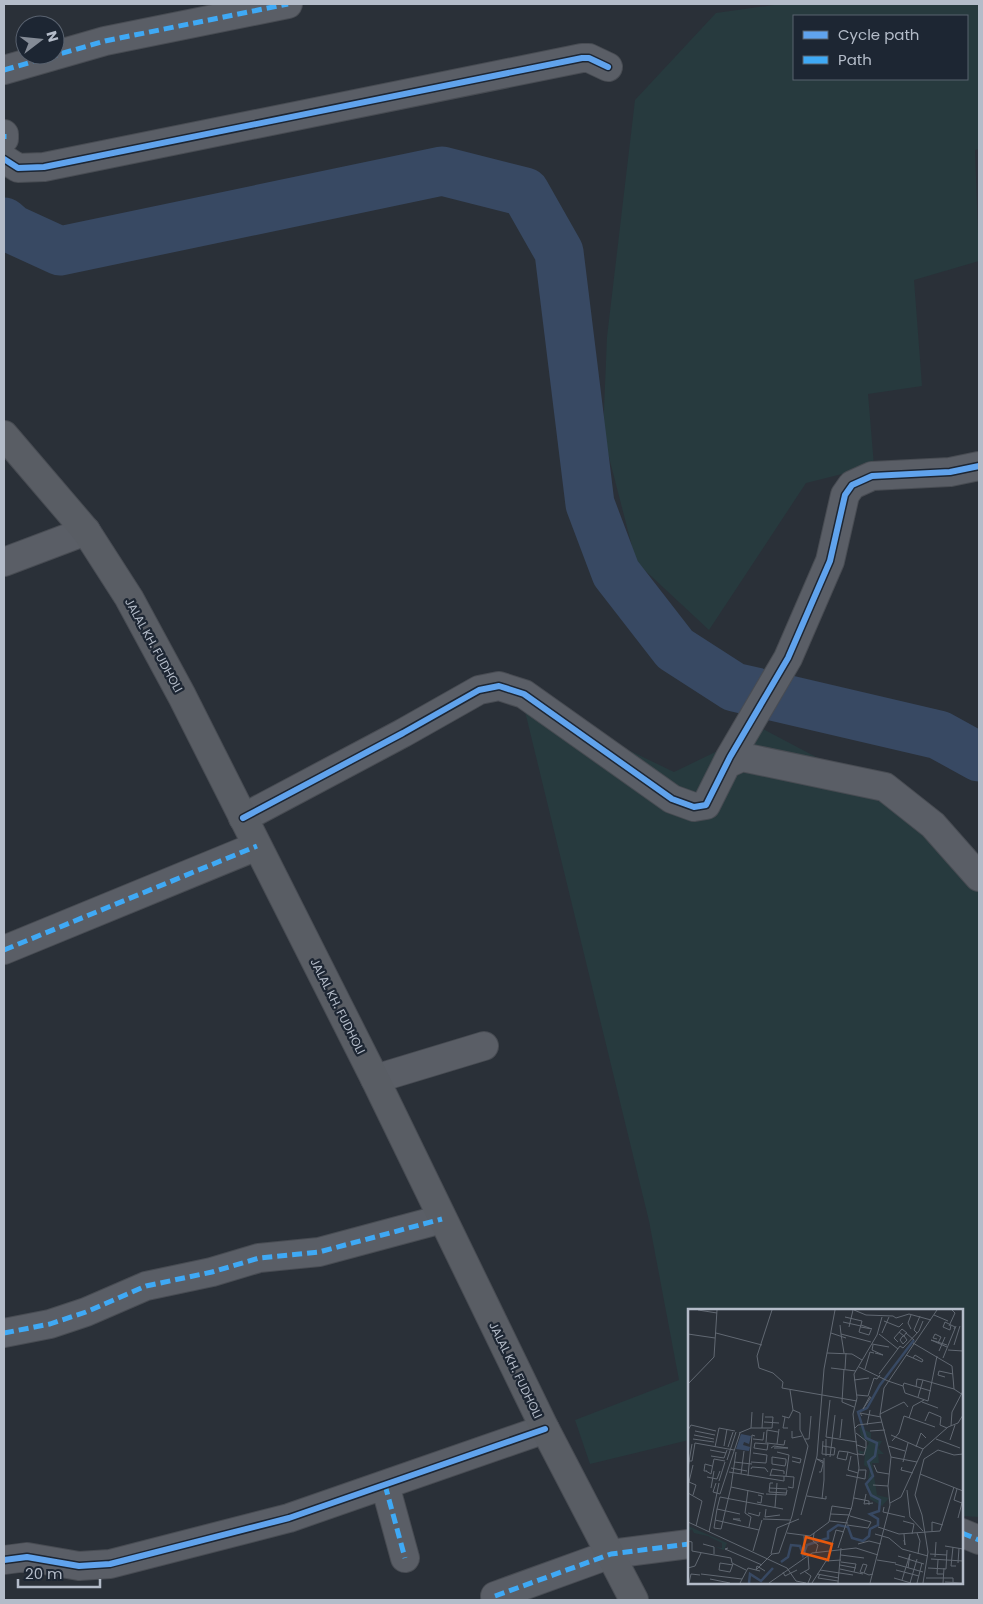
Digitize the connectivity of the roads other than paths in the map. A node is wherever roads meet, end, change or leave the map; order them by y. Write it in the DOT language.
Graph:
graph roads {
  1 [pos="288,4"];
  2 [pos="608,67"];
  3 [pos="4,70"];
  4 [pos="4,134"];
  5 [pos="4,139"];
  6 [pos="4,159"];
  7 [pos="4,435"];
  8 [pos="979,466"];
  9 [pos="86,531"];
  10 [pos="4,562"];
  11 [pos="728,760"];
  12 [pos="243,818"];
  13 [pos="257,846"];
  14 [pos="979,877"];
  15 [pos="4,950"];
  16 [pos="484,1046"];
  17 [pos="375,1079"];
  18 [pos="442,1219"];
  19 [pos="4,1333"];
  20 [pos="545,1429"];
  21 [pos="385,1485"];
  22 [pos="963,1532"];
  23 [pos="979,1540"];
  24 [pos="688,1544"];
  25 [pos="612,1554"];
  26 [pos="405,1558"];
  27 [pos="4,1560"];
  28 [pos="495,1596"];
  29 [pos="634,1600"];
  1 -- 3 [label="street"];
  2 -- 6 [label="street"];
  4 -- 5 [label="street"];
  7 -- 9 [label="main road, JALAL KH. FUDHOLI"];
  8 -- 11 [label="street"];
  9 -- 10 [label="street"];
  9 -- 12 [label="main road, JALAL KH. FUDHOLI"];
  11 -- 12 [label="street"];
  11 -- 14 [label="street"];
  12 -- 13 [label="main road, JALAL KH. FUDHOLI"];
  13 -- 15 [label="street"];
  13 -- 17 [label="main road, JALAL KH. FUDHOLI"];
  16 -- 17 [label="street"];
  17 -- 18 [label="main road, JALAL KH. FUDHOLI"];
  18 -- 19 [label="street"];
  18 -- 20 [label="main road, JALAL KH. FUDHOLI"];
  20 -- 21 [label="street"];
  20 -- 25 [label="main road, JALAL KH. FUDHOLI"];
  21 -- 26 [label="street"];
  21 -- 27 [label="street"];
  22 -- 23 [label="street"];
  24 -- 25 [label="street"];
  25 -- 28 [label="street"];
  25 -- 29 [label="main road, JALAL KH. FUDHOLI"];
}
